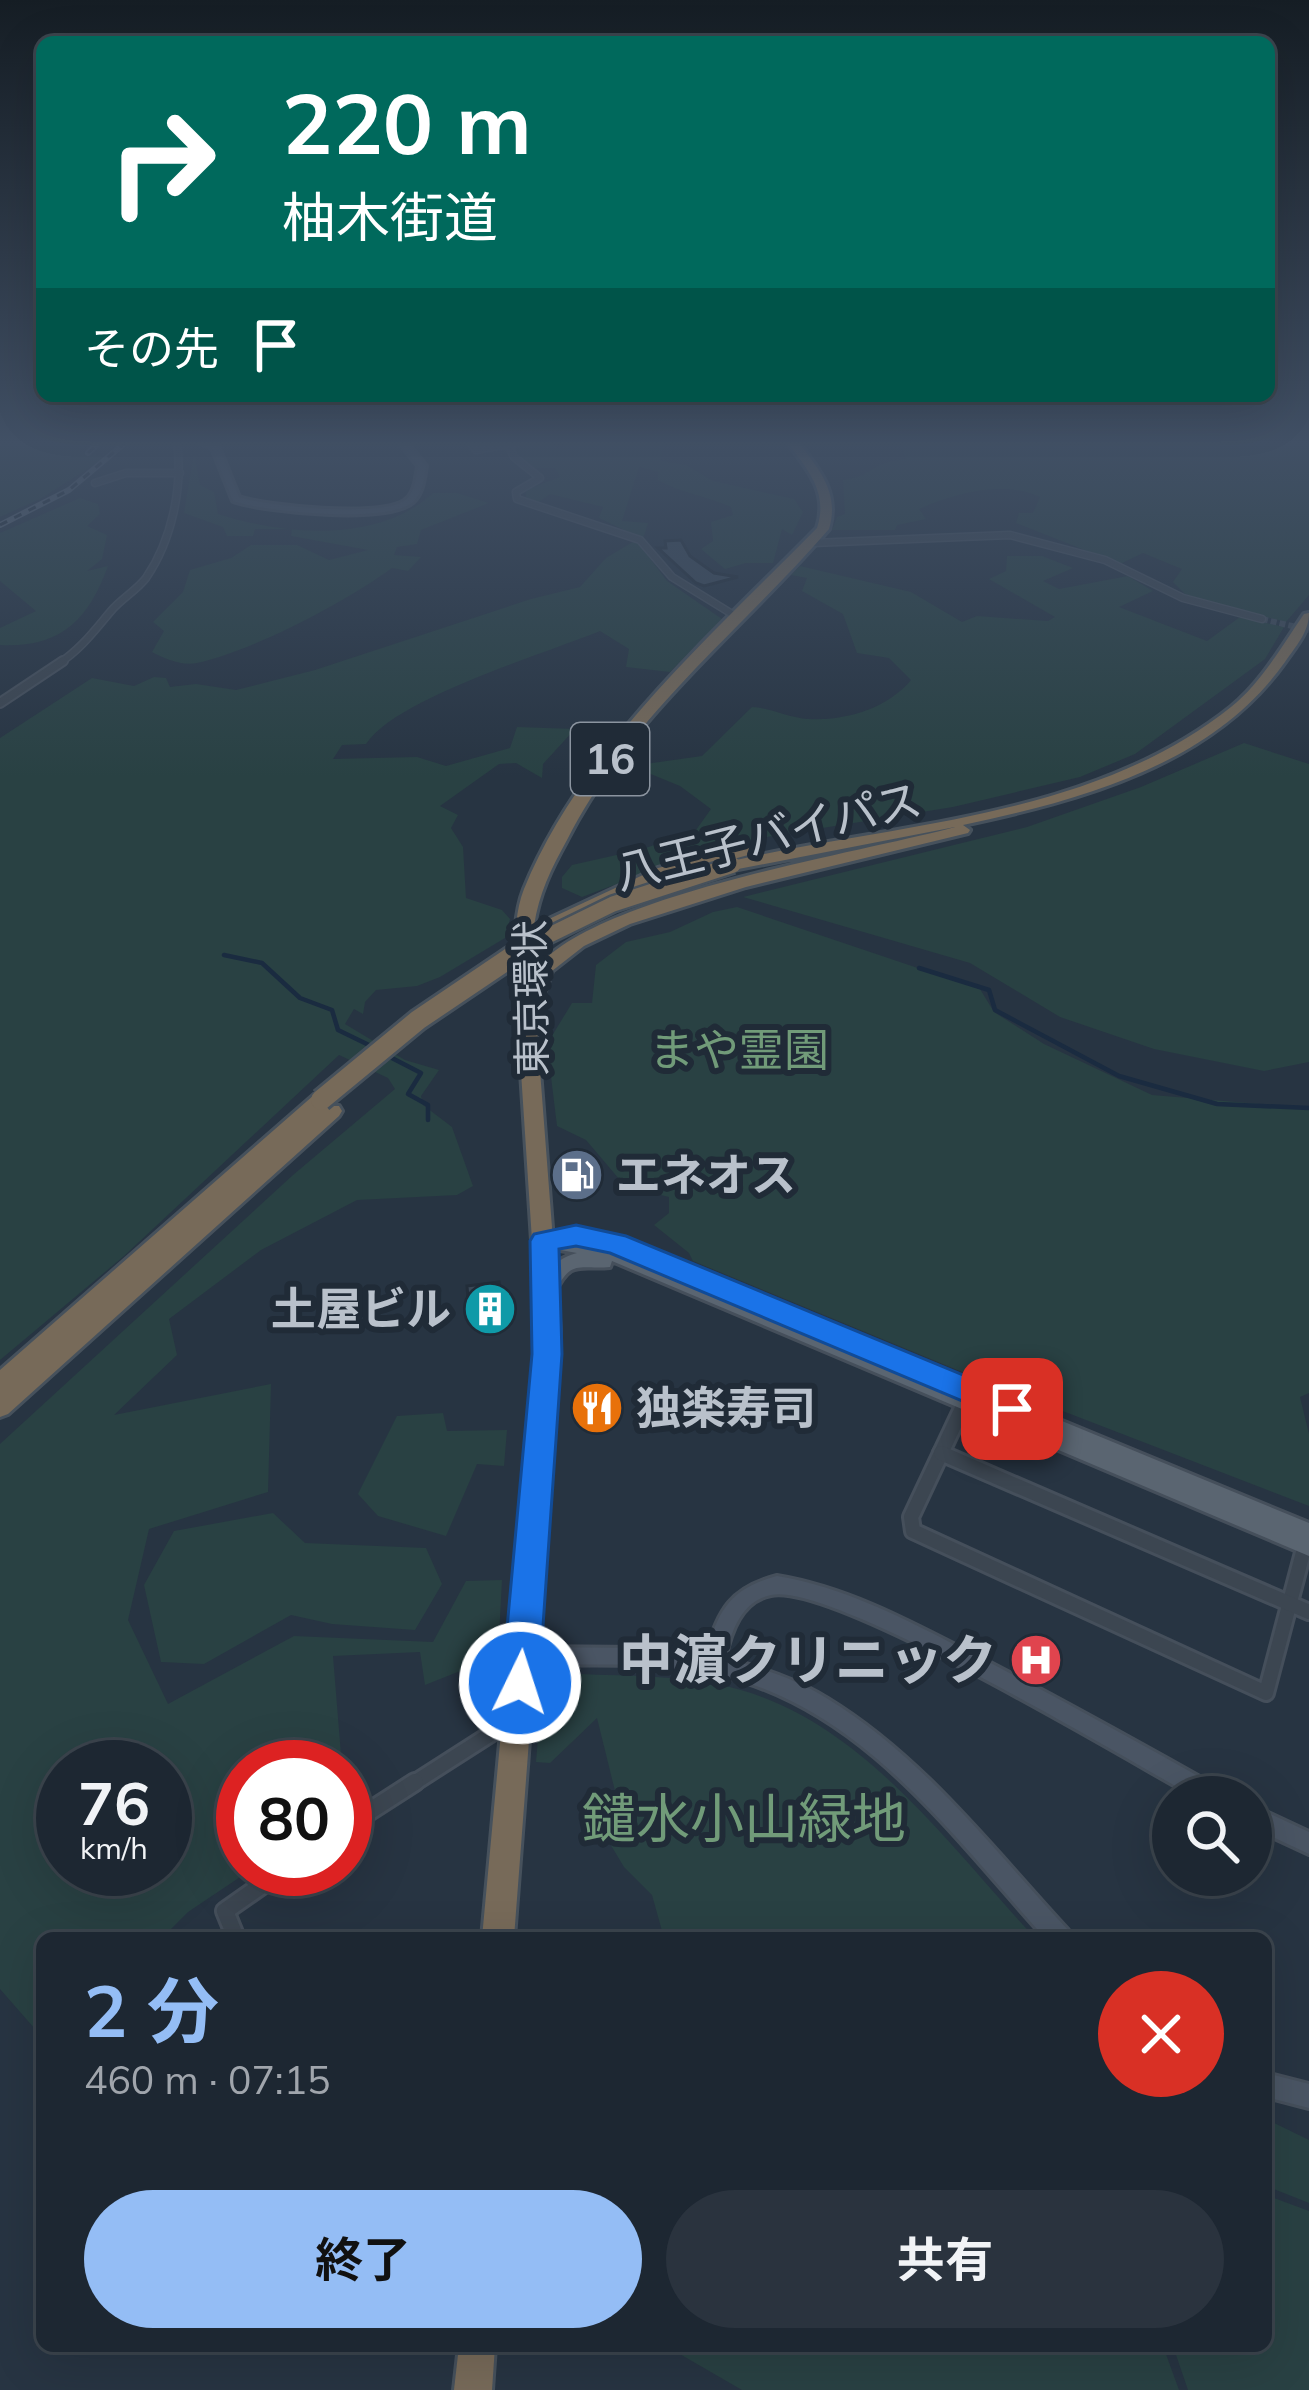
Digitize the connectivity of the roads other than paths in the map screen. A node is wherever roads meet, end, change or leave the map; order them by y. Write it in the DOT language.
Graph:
graph roads {
  1 [pos="158,554"];
  2 [pos="651,554"];
  3 [pos="802,554"];
  4 [pos="1080,554"];
  5 [pos="737,617"];
  6 [pos="1309,617"];
  7 [pos="1262,619"];
  8 [pos="1309,638"];
  9 [pos="0,703"];
  10 [pos="996,816"];
  11 [pos="548,854"];
  12 [pos="579,909"];
  13 [pos="523,944"];
  14 [pos="575,944"];
  15 [pos="527,1012"];
  16 [pos="327,1106"];
  17 [pos="544,1241"];
  18 [pos="548,1289"];
  19 [pos="757,1317"];
  20 [pos="0,1384"];
  21 [pos="967,1398"];
  22 [pos="0,1407"];
  23 [pos="941,1454"];
  24 [pos="1308,1541"];
  25 [pos="1290,1604"];
  26 [pos="1309,1612"];
  27 [pos="523,1657"];
  28 [pos="714,1664"];
  29 [pos="518,1717"];
  30 [pos="1177,1776"];
  31 [pos="372,1810"];
  32 [pos="1272,1826"];
  33 [pos="1309,1843"];
  34 [pos="246,1896"];
  35 [pos="234,1932"];
  36 [pos="499,1932"];
  37 [pos="1054,1932"];
  38 [pos="1272,2087"];
  39 [pos="1309,2096"];
  40 [pos="476,2352"];
  41 [pos="473,2390"];
  1 -- 9 [label="street"];
  2 -- 5 [label="street"];
  3 -- 5 [label="highway, 東京環状 / 16"];
  4 -- 7 [label="street"];
  5 -- 11 [label="highway, 東京環状 / 16"];
  6 -- 10 [label="highway, 八王子バイパス"];
  8 -- 10 [label="highway, 八王子バイパス"];
  10 -- 12 [label="highway"];
  10 -- 14 [label="highway"];
  10 -- 16 [label="highway, 八王子バイパス, bridge"];
  11 -- 12 [label="highway, 16"];
  11 -- 13 [label="highway, 東京環状 / 16"];
  12 -- 13 [label="highway"];
  13 -- 14 [label="highway"];
  13 -- 15 [label="highway, 東京環状 / 16"];
  14 -- 15 [label="highway"];
  15 -- 17 [label="highway, 東京環状 / 16"];
  16 -- 20 [label="highway, 八王子バイパス"];
  16 -- 22 [label="highway, 八王子バイパス"];
  17 -- 18 [label="highway, 16"];
  17 -- 19 [label="main road"];
  17 -- 21 [label="main road"];
  18 -- 19 [label="main road"];
  18 -- 27 [label="highway, 16"];
  19 -- 21 [label="main road"];
  21 -- 23 [label="street"];
  21 -- 24 [label="main road"];
  23 -- 25 [label="street"];
  23 -- 25 [label="street"];
  24 -- 25 [label="street"];
  25 -- 26 [label="street"];
  27 -- 28 [label="street"];
  27 -- 29 [label="highway, 16"];
  28 -- 30 [label="street"];
  28 -- 37 [label="street"];
  29 -- 31 [label="street"];
  29 -- 36 [label="highway, 16"];
  32 -- 33 [label="street"];
  34 -- 35 [label="street"];
  38 -- 39 [label="street"];
  40 -- 41 [label="highway"];
}
